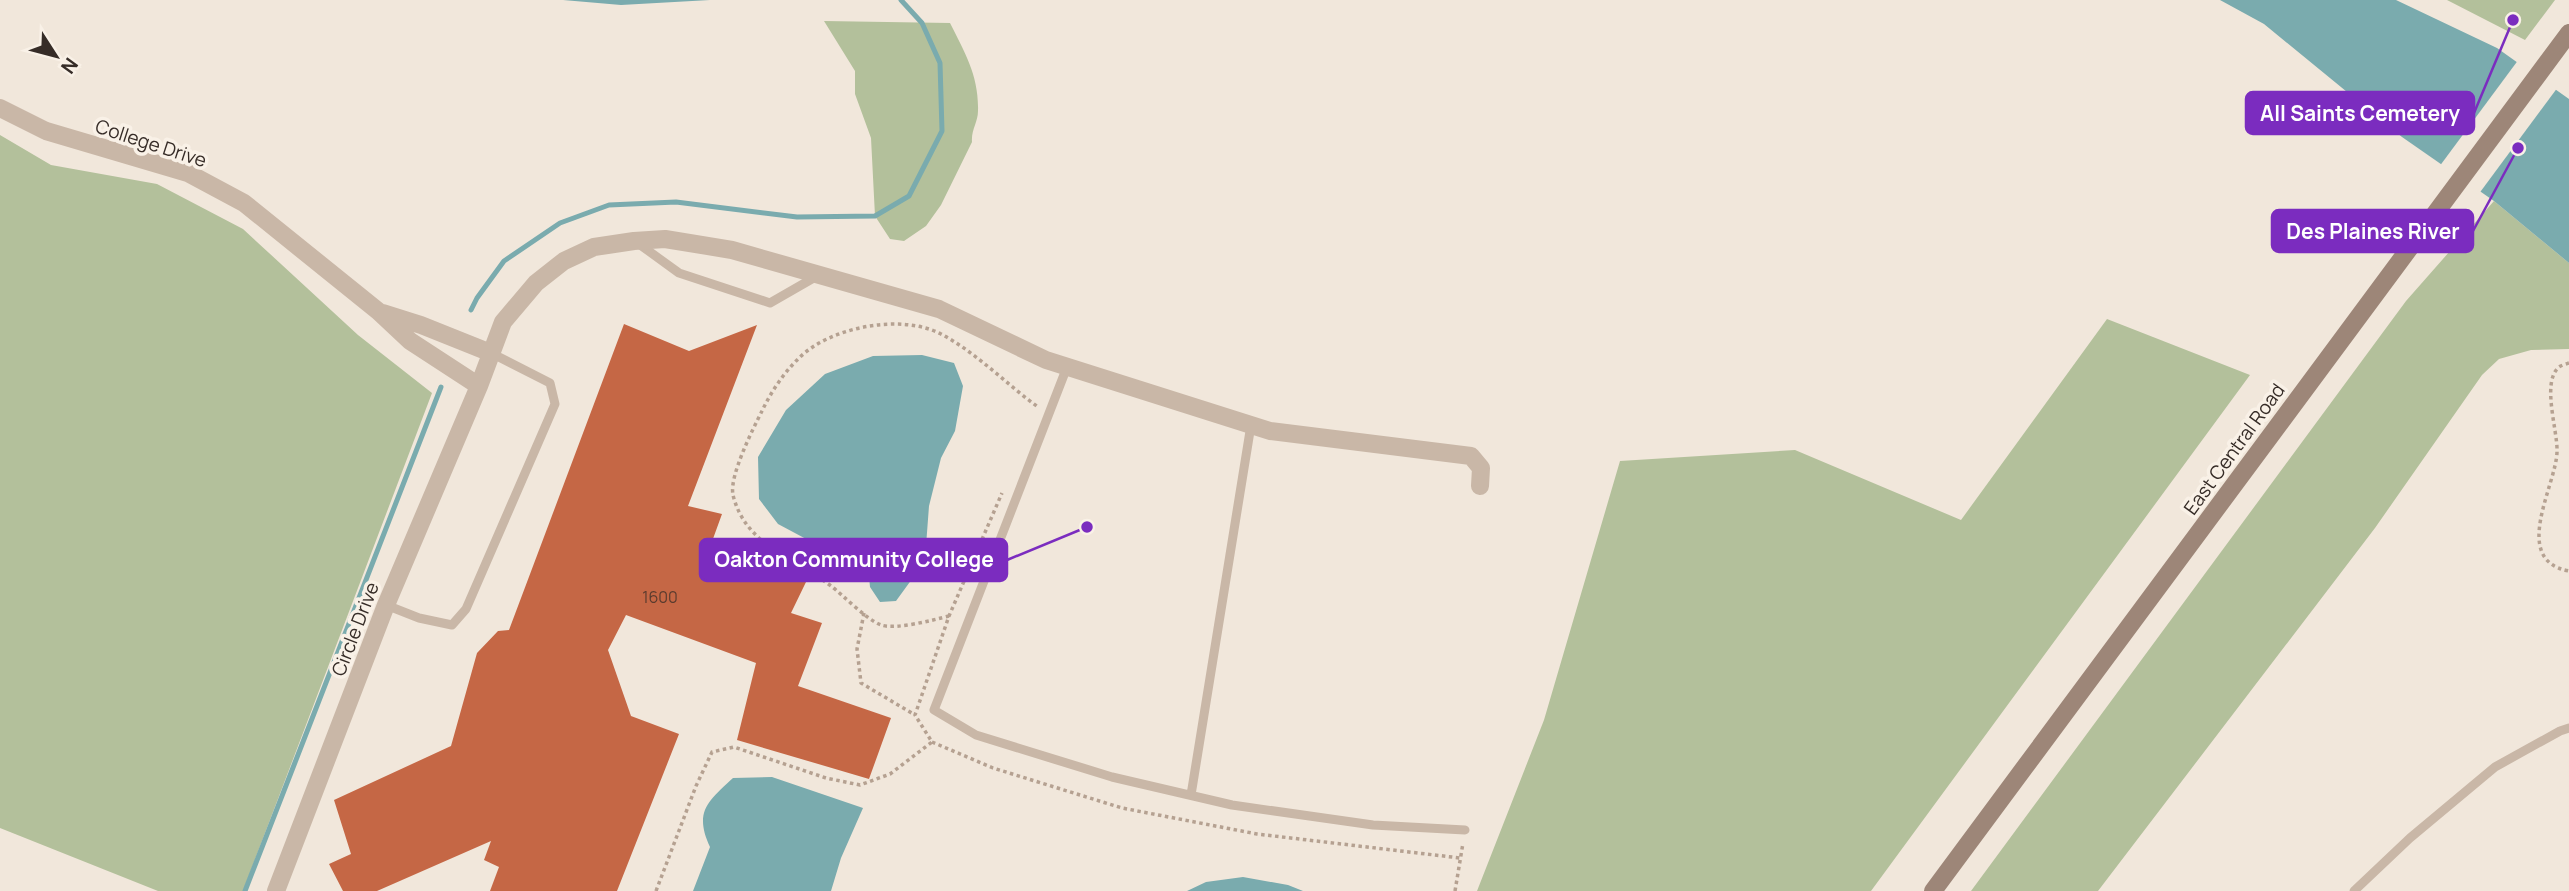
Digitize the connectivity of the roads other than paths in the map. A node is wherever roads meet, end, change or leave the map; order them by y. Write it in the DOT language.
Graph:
graph roads {
  1 [pos="2569,33"];
  2 [pos="0,108"];
  3 [pos="634,241"];
  4 [pos="818,276"];
  5 [pos="378,312"];
  6 [pos="491,353"];
  7 [pos="1067,367"];
  8 [pos="479,386"];
  9 [pos="1251,425"];
  10 [pos="1480,486"];
  11 [pos="386,605"];
  12 [pos="2569,728"];
  13 [pos="1191,795"];
  14 [pos="1465,830"];
  15 [pos="276,891"];
  16 [pos="1933,891"];
  17 [pos="2354,891"];
  1 -- 16 [label="main road, East Central Road"];
  2 -- 5 [label="street, College Drive"];
  3 -- 4 [label="street, Circle Drive"];
  3 -- 4 [label="lane"];
  3 -- 6 [label="street, Circle Drive"];
  4 -- 7 [label="street, Circle Drive"];
  5 -- 6 [label="street, College Drive"];
  5 -- 8 [label="street, College Drive"];
  6 -- 8 [label="street, Circle Drive"];
  6 -- 11 [label="lane"];
  7 -- 9 [label="street, Circle Drive"];
  7 -- 13 [label="lane"];
  8 -- 11 [label="street, Circle Drive"];
  9 -- 10 [label="street, Circle Drive"];
  9 -- 13 [label="lane"];
  11 -- 15 [label="street, Circle Drive"];
  12 -- 17 [label="lane"];
  13 -- 14 [label="lane"];
}
